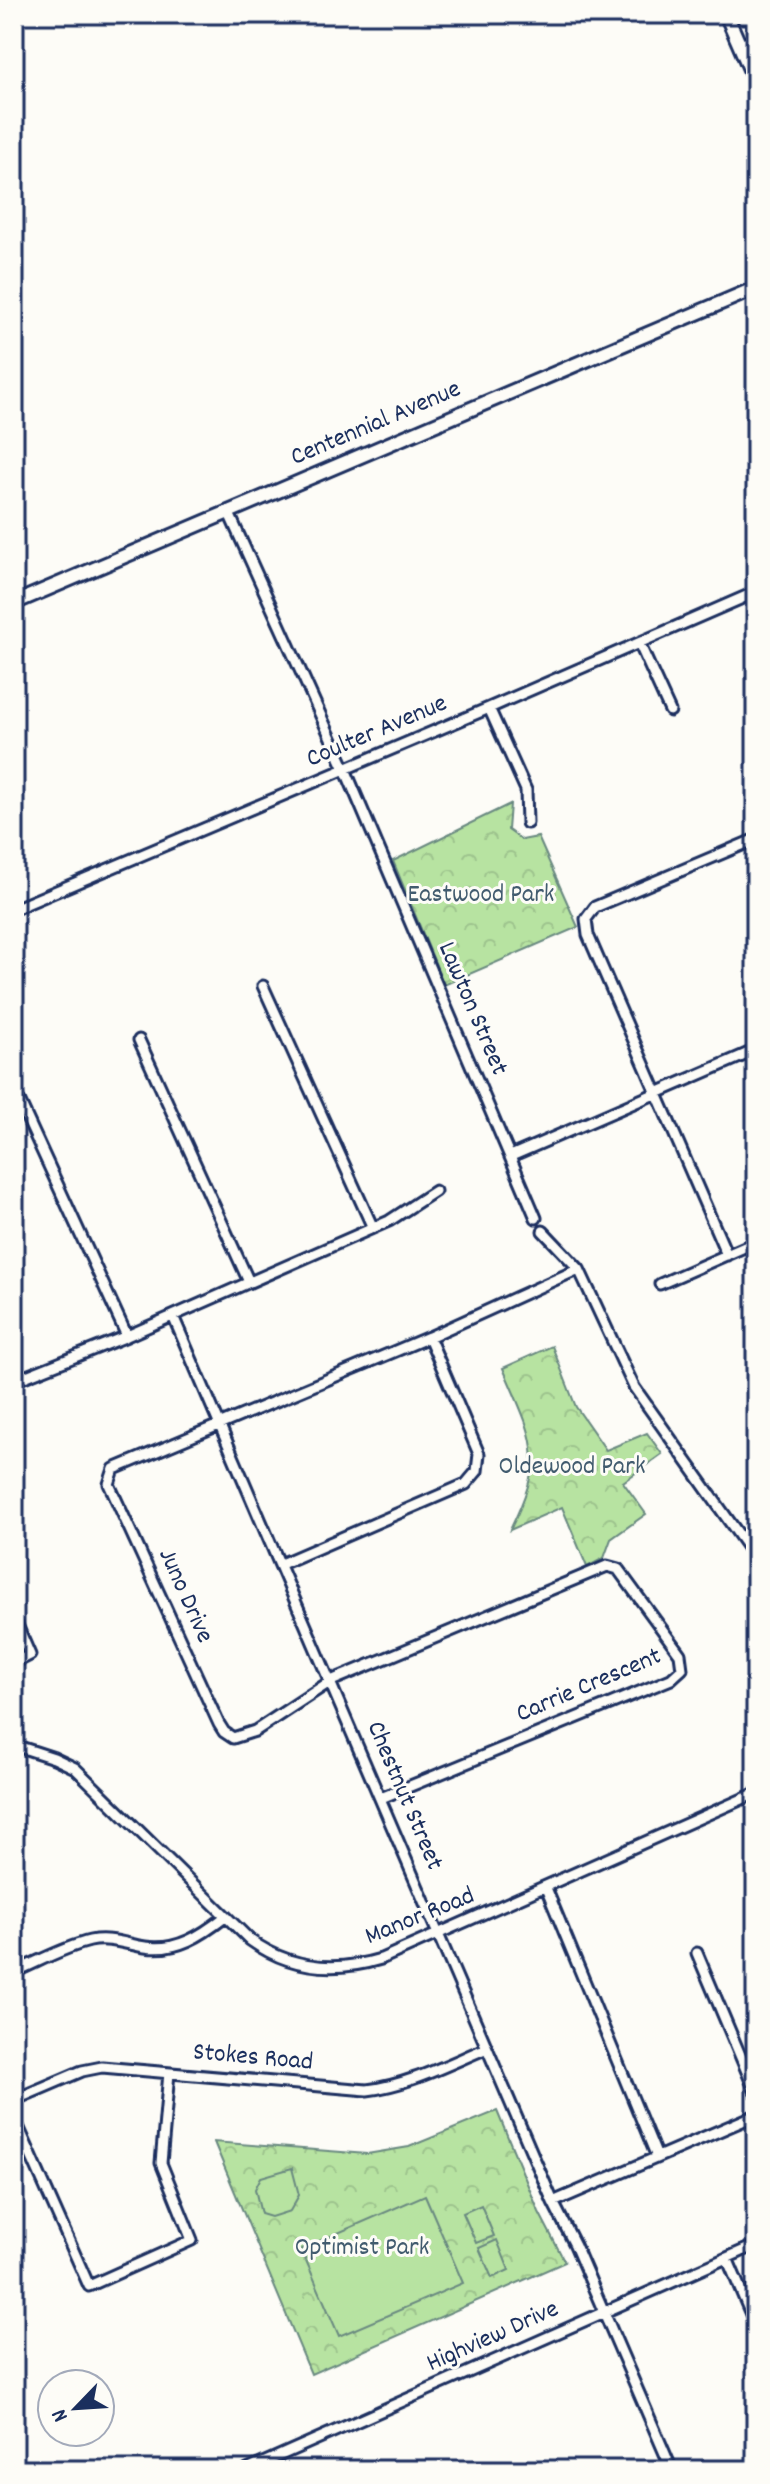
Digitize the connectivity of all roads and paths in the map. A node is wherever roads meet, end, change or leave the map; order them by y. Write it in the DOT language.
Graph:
graph roads {
  1 [pos="726,14"];
  2 [pos="756,39"];
  3 [pos="740,45"];
  4 [pos="756,83"];
  5 [pos="756,288"];
  6 [pos="228,511"];
  7 [pos="756,592"];
  8 [pos="14,603"];
  9 [pos="639,643"];
  10 [pos="489,708"];
  11 [pos="670,711"];
  12 [pos="345,769"];
  13 [pos="527,823"];
  14 [pos="756,839"];
  15 [pos="14,909"];
  16 [pos="263,986"];
  17 [pos="139,1040"];
  18 [pos="756,1050"];
  19 [pos="656,1093"];
  20 [pos="16,1094"];
  21 [pos="511,1156"];
  22 [pos="435,1191"];
  23 [pos="536,1218"];
  24 [pos="373,1228"];
  25 [pos="543,1231"];
  26 [pos="756,1242"];
  27 [pos="727,1255"];
  28 [pos="579,1269"];
  29 [pos="249,1282"];
  30 [pos="660,1284"];
  31 [pos="173,1316"];
  32 [pos="127,1336"];
  33 [pos="429,1337"];
  34 [pos="14,1381"];
  35 [pos="221,1425"];
  36 [pos="756,1537"];
  37 [pos="745,1543"];
  38 [pos="756,1559"];
  39 [pos="281,1564"];
  40 [pos="14,1618"];
  41 [pos="14,1663"];
  42 [pos="331,1681"];
  43 [pos="14,1745"];
  44 [pos="755,1795"];
  45 [pos="381,1798"];
  46 [pos="546,1888"];
  47 [pos="225,1917"];
  48 [pos="439,1934"];
  49 [pos="697,1953"];
  50 [pos="15,1968"];
  51 [pos="487,2048"];
  52 [pos="169,2073"];
  53 [pos="756,2093"];
  54 [pos="14,2100"];
  55 [pos="756,2115"];
  56 [pos="14,2117"];
  57 [pos="657,2157"];
  58 [pos="553,2202"];
  59 [pos="756,2245"];
  60 [pos="727,2258"];
  61 [pos="604,2312"];
  62 [pos="756,2326"];
  63 [pos="247,2470"];
  64 [pos="672,2470"];
  1 -- 3 [label="main road"];
  2 -- 3 [label="street"];
  3 -- 4 [label="main road"];
  5 -- 6 [label="main road, Centennial Avenue"];
  6 -- 8 [label="main road, Centennial Avenue"];
  6 -- 12 [label="street, Lawton Street"];
  7 -- 9 [label="street, Coulter Avenue"];
  9 -- 10 [label="street, Coulter Avenue"];
  9 -- 11 [label="street"];
  10 -- 12 [label="street, Coulter Avenue"];
  10 -- 13 [label="street"];
  12 -- 15 [label="street, Coulter Avenue"];
  12 -- 21 [label="street, Lawton Street"];
  14 -- 19 [label="street"];
  16 -- 24 [label="street"];
  17 -- 29 [label="street"];
  18 -- 19 [label="street"];
  19 -- 21 [label="street"];
  19 -- 27 [label="street"];
  20 -- 32 [label="street"];
  21 -- 23 [label="street, Lawton Street"];
  22 -- 24 [label="street"];
  24 -- 29 [label="street"];
  25 -- 28 [label="street"];
  26 -- 27 [label="street"];
  27 -- 30 [label="street"];
  28 -- 33 [label="street"];
  28 -- 37 [label="street"];
  29 -- 31 [label="street"];
  31 -- 32 [label="street"];
  31 -- 35 [label="street, Chestnut Street"];
  32 -- 34 [label="street"];
  33 -- 35 [label="street"];
  33 -- 39 [label="street"];
  35 -- 39 [label="street, Chestnut Street"];
  35 -- 42 [label="street, Juno Drive"];
  36 -- 37 [label="street"];
  37 -- 38 [label="street"];
  39 -- 42 [label="street, Chestnut Street"];
  40 -- 41 [label="street"];
  42 -- 45 [label="street, Chestnut Street"];
  42 -- 45 [label="street, Carrie Crescent"];
  43 -- 47 [label="street, Manor Road"];
  44 -- 46 [label="street, Manor Road"];
  45 -- 48 [label="street, Chestnut Street"];
  46 -- 48 [label="street, Manor Road"];
  46 -- 57 [label="street"];
  47 -- 48 [label="street, Manor Road"];
  47 -- 50 [label="street"];
  48 -- 51 [label="street, Chestnut Street"];
  49 -- 53 [label="street"];
  51 -- 52 [label="street, Stokes Road"];
  51 -- 58 [label="street, Chestnut Street"];
  52 -- 54 [label="street, Stokes Road"];
  52 -- 56 [label="street"];
  55 -- 57 [label="street"];
  57 -- 58 [label="street"];
  58 -- 61 [label="street, Chestnut Street"];
  59 -- 60 [label="street, Highview Drive"];
  60 -- 61 [label="street, Highview Drive"];
  60 -- 62 [label="street"];
  61 -- 63 [label="street, Highview Drive"];
  61 -- 64 [label="street, Chestnut Street"];
}
